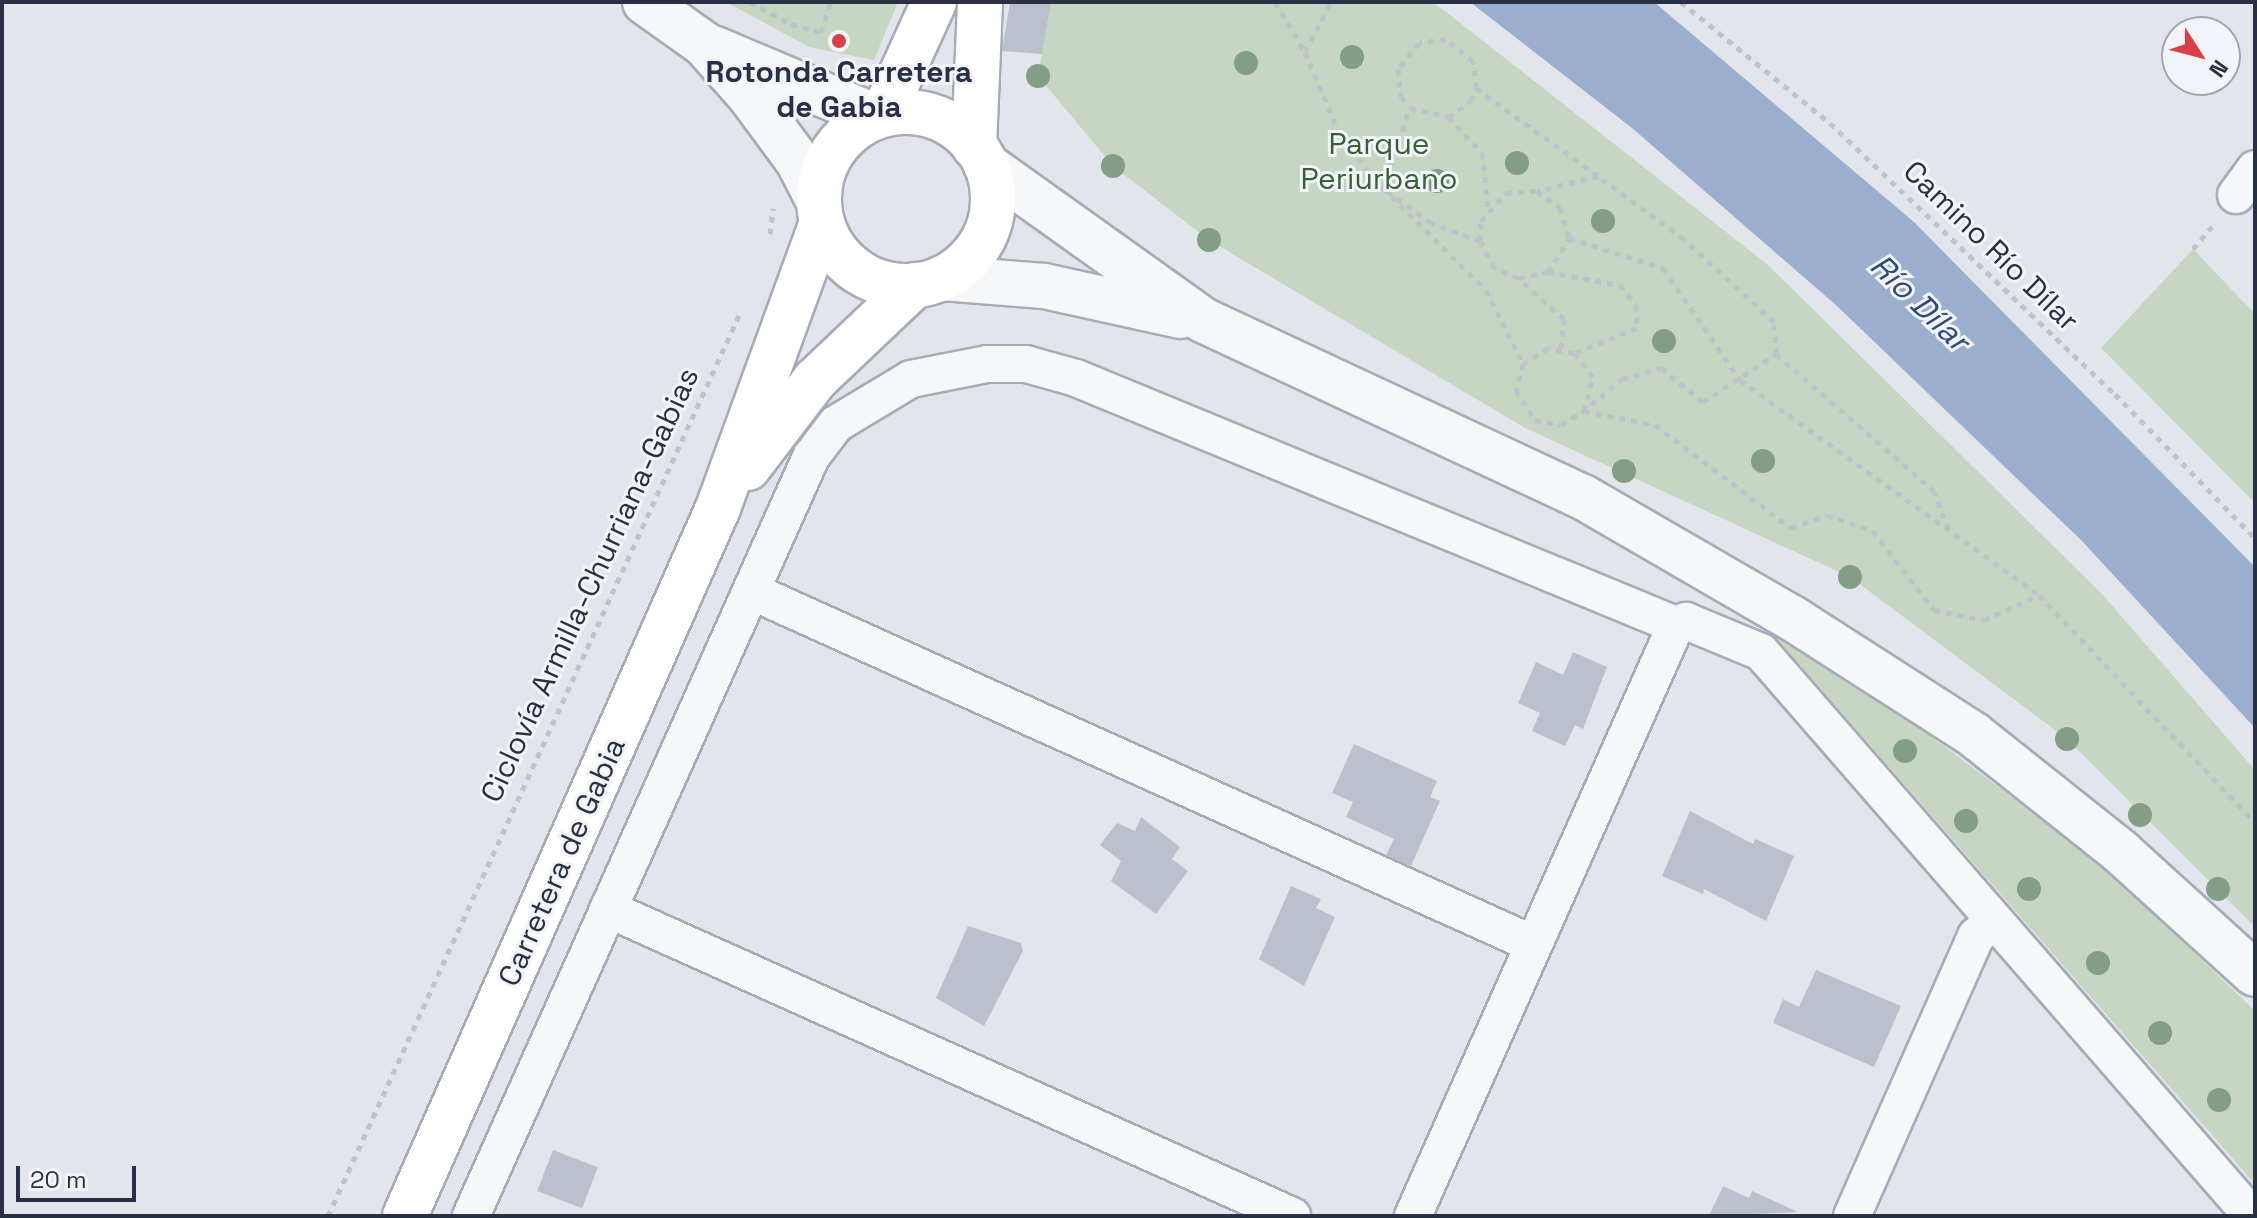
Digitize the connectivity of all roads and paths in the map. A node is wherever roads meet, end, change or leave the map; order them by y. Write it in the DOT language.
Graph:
graph roads {
  1 [pos="645,2"];
  2 [pos="750,2"];
  3 [pos="831,2"];
  4 [pos="934,2"];
  5 [pos="980,2"];
  6 [pos="1275,2"];
  7 [pos="1331,2"];
  8 [pos="1681,2"];
  9 [pos="704,44"];
  10 [pos="1305,52"];
  11 [pos="1476,88"];
  12 [pos="1410,108"];
  13 [pos="880,116"];
  14 [pos="1448,117"];
  15 [pos="980,156"];
  16 [pos="1598,176"];
  17 [pos="1383,188"];
  18 [pos="1537,191"];
  19 [pos="775,195"];
  20 [pos="1488,207"];
  21 [pos="820,212"];
  22 [pos="1569,238"];
  23 [pos="1480,241"];
  24 [pos="765,248"];
  25 [pos="1548,272"];
  26 [pos="1518,278"];
  27 [pos="928,281"];
  28 [pos="745,302"];
  29 [pos="1203,320"];
  30 [pos="1561,348"];
  31 [pos="1574,353"];
  32 [pos="1776,354"];
  33 [pos="1523,364"];
  34 [pos="1740,380"];
  35 [pos="1584,411"];
  36 [pos="718,508"];
  37 [pos="1950,533"];
  38 [pos="2255,538"];
  39 [pos="751,591"];
  40 [pos="2039,595"];
  41 [pos="1676,625"];
  42 [pos="2255,823"];
  43 [pos="608,909"];
  44 [pos="1992,923"];
  45 [pos="1533,944"];
  46 [pos="2255,974"];
  47 [pos="328,1216"];
  48 [pos="405,1216"];
  49 [pos="471,1216"];
  50 [pos="1292,1216"];
  51 [pos="1413,1216"];
  52 [pos="1852,1216"];
  53 [pos="2252,1216"];
  1 -- 9 [label="street"];
  2 -- 3 [label="path"];
  4 -- 13 [label="main road"];
  5 -- 15 [label="main road"];
  6 -- 10 [label="path"];
  7 -- 10 [label="path"];
  8 -- 38 [label="path, Camino Río Dílar"];
  9 -- 13 [label="street"];
  9 -- 21 [label="street"];
  10 -- 17 [label="path"];
  11 -- 12 [label="path"];
  11 -- 14 [label="path"];
  11 -- 16 [label="path"];
  12 -- 14 [label="path"];
  12 -- 17 [label="path"];
  13 -- 15 [label="main road"];
  13 -- 21 [label="main road"];
  14 -- 20 [label="path"];
  15 -- 27 [label="main road"];
  15 -- 29 [label="street"];
  16 -- 18 [label="path"];
  16 -- 32 [label="path"];
  17 -- 23 [label="path"];
  17 -- 33 [label="path"];
  18 -- 20 [label="path"];
  18 -- 22 [label="path"];
  19 -- 24 [label="path"];
  20 -- 23 [label="path"];
  21 -- 27 [label="main road"];
  21 -- 36 [label="main road, Carretera de Gabia"];
  22 -- 25 [label="path"];
  22 -- 34 [label="path"];
  23 -- 26 [label="path"];
  25 -- 26 [label="path"];
  25 -- 31 [label="path"];
  26 -- 30 [label="path"];
  27 -- 29 [label="street"];
  27 -- 36 [label="main road, Carretera de Gabia"];
  28 -- 47 [label="path, Ciclovía Armilla-Churriana-Gabias"];
  29 -- 46 [label="street"];
  30 -- 31 [label="path"];
  30 -- 33 [label="path"];
  31 -- 35 [label="path"];
  32 -- 34 [label="path"];
  32 -- 37 [label="path"];
  33 -- 35 [label="path"];
  34 -- 35 [label="path"];
  34 -- 37 [label="path"];
  35 -- 40 [label="path"];
  36 -- 48 [label="main road, Carretera de Gabia"];
  37 -- 40 [label="path"];
  39 -- 41 [label="street"];
  39 -- 43 [label="street"];
  39 -- 45 [label="street"];
  40 -- 42 [label="path"];
  41 -- 44 [label="street"];
  41 -- 45 [label="street"];
  43 -- 49 [label="street"];
  43 -- 50 [label="street"];
  44 -- 52 [label="street"];
  44 -- 53 [label="street"];
  45 -- 51 [label="street"];
}
